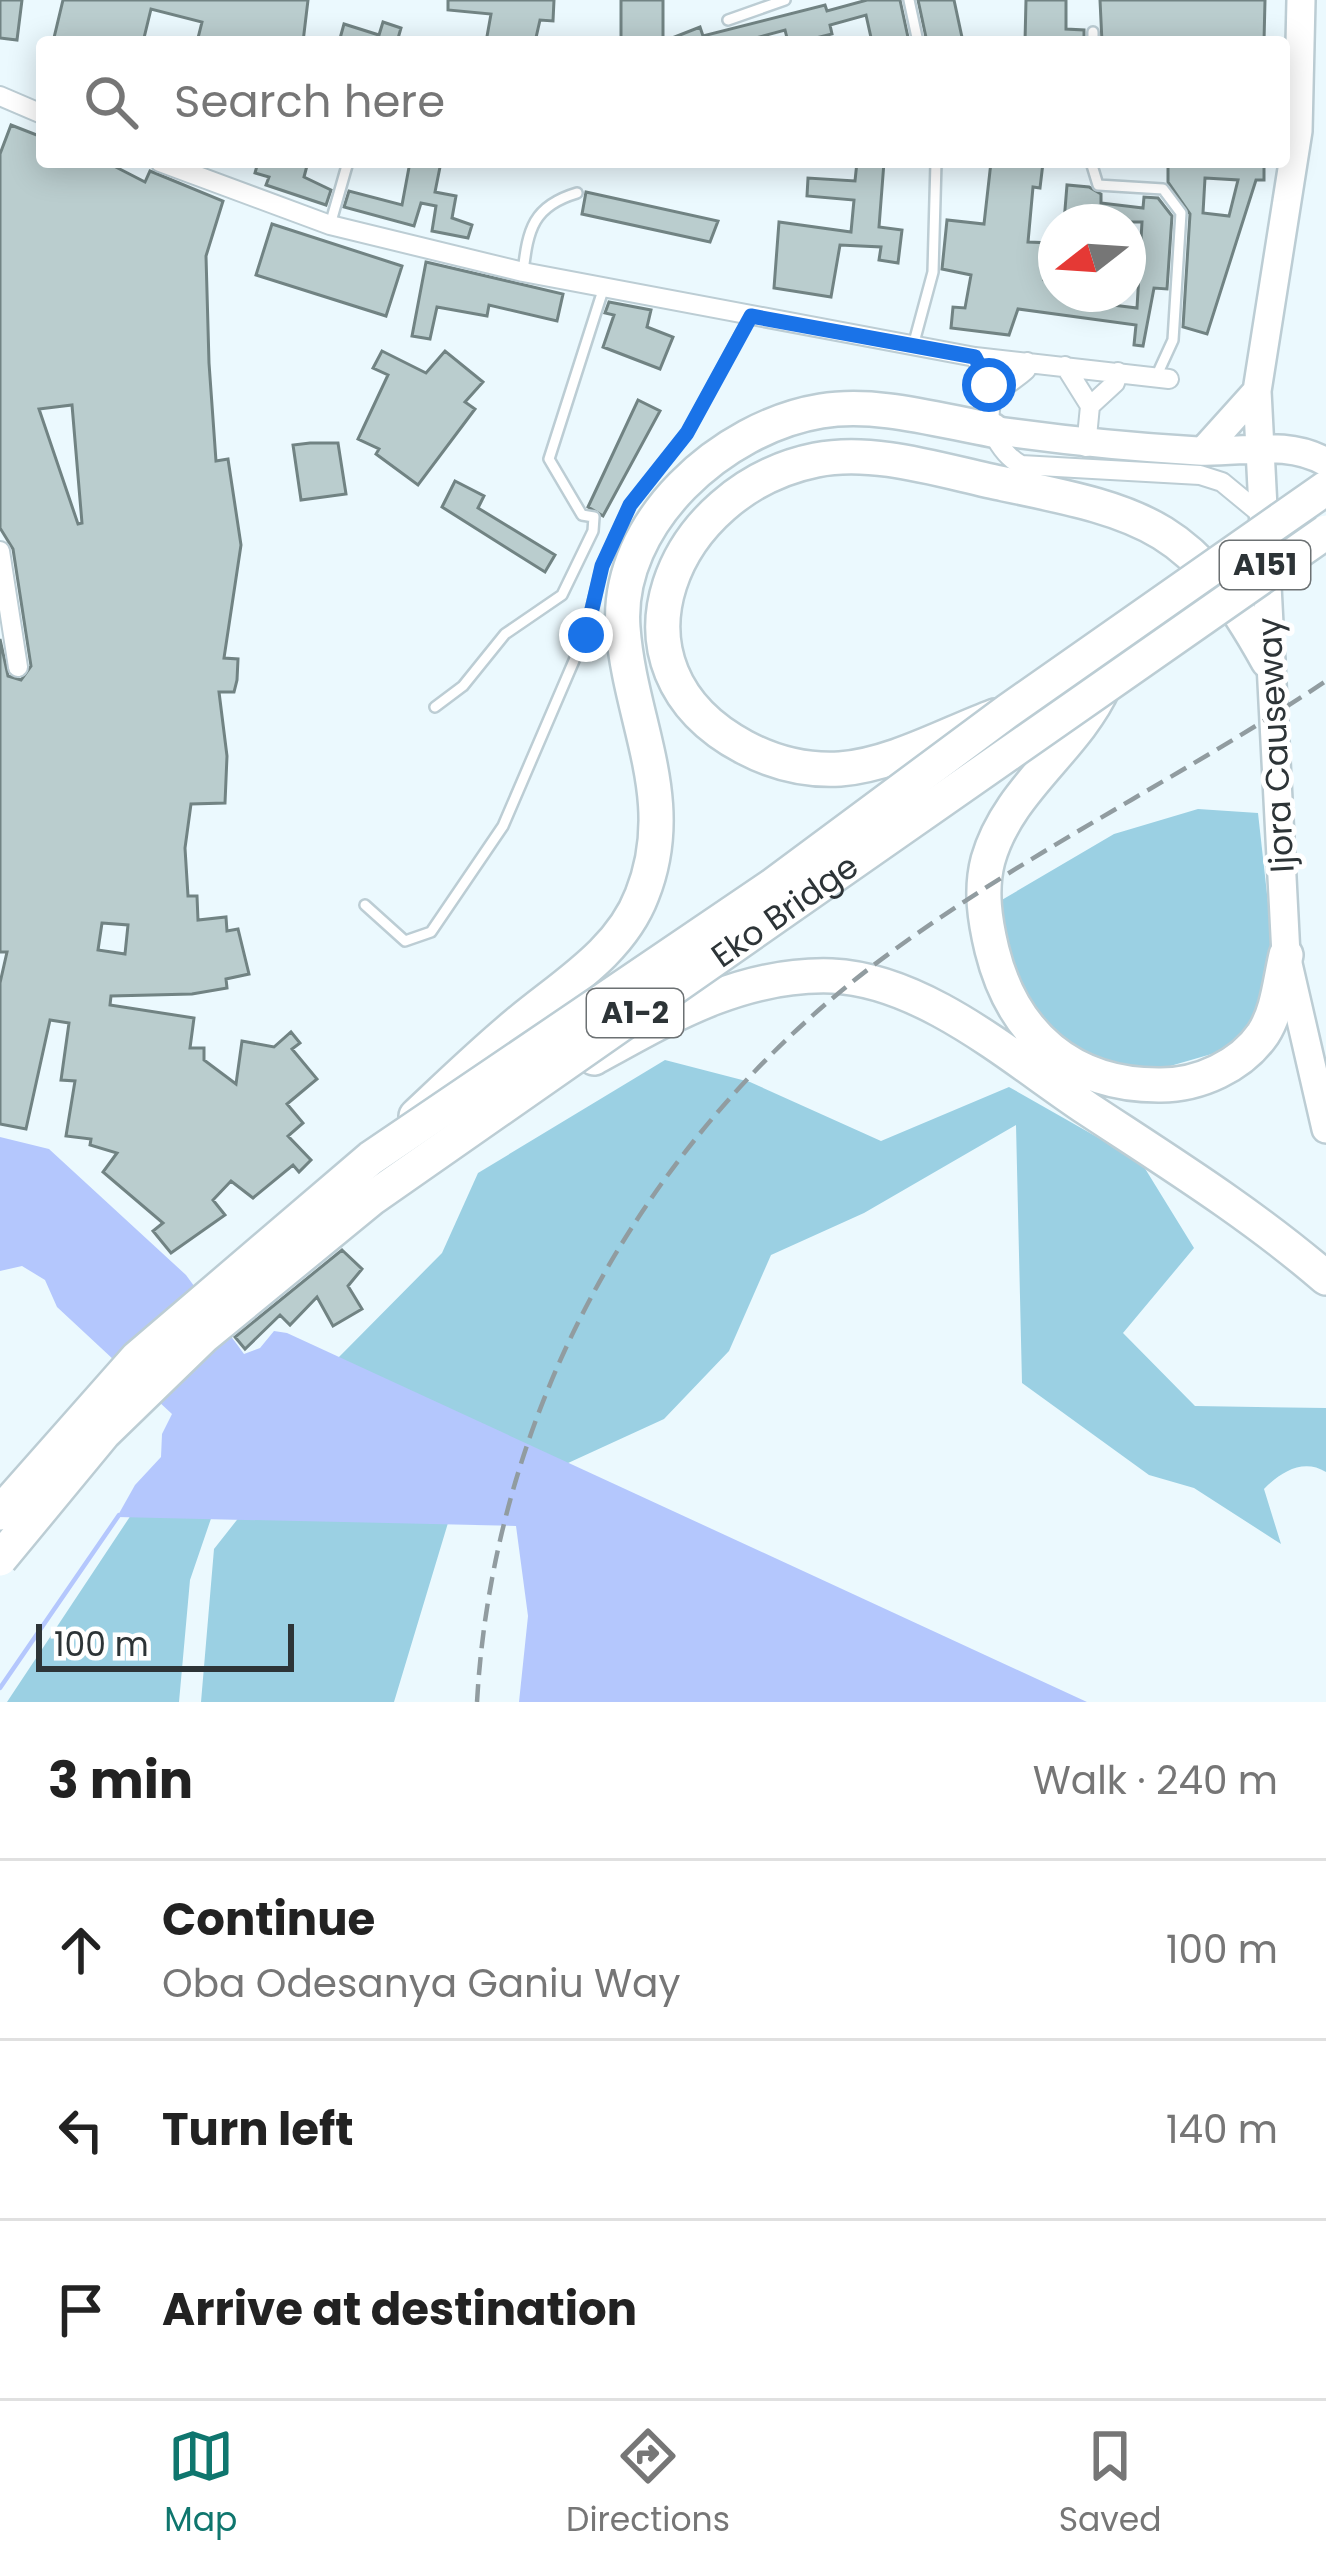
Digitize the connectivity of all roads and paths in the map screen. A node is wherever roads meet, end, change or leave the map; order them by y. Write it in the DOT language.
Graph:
graph roads {
  1 [pos="785,0"];
  2 [pos="909,0"];
  3 [pos="1301,0"];
  4 [pos="728,20"];
  5 [pos="917,36"];
  6 [pos="0,96"];
  7 [pos="36,111"];
  8 [pos="176,168"];
  9 [pos="346,168"];
  10 [pos="936,168"];
  11 [pos="1093,168"];
  12 [pos="577,193"];
  13 [pos="330,225"];
  14 [pos="523,272"];
  15 [pos="604,287"];
  16 [pos="751,316"];
  17 [pos="914,346"];
  18 [pos="975,357"];
  19 [pos="1027,362"];
  20 [pos="1065,367"];
  21 [pos="1118,372"];
  22 [pos="1163,378"];
  23 [pos="1256,391"];
  24 [pos="995,395"];
  25 [pos="1090,406"];
  26 [pos="992,430"];
  27 [pos="1203,451"];
  28 [pos="1262,452"];
  29 [pos="1082,455"];
  30 [pos="1326,462"];
  31 [pos="1326,488"];
  32 [pos="1262,515"];
  33 [pos="1326,532"];
  34 [pos="0,551"];
  35 [pos="1268,661"];
  36 [pos="18,667"];
  37 [pos="1104,686"];
  38 [pos="434,707"];
  39 [pos="1009,710"];
  40 [pos="365,905"];
  41 [pos="1286,955"];
  42 [pos="466,1128"];
  43 [pos="1326,1129"];
  44 [pos="371,1158"];
  45 [pos="1326,1278"];
  46 [pos="0,1513"];
  47 [pos="0,1559"];
  1 -- 4 [label="lane"];
  2 -- 5 [label="lane"];
  3 -- 23 [label="main road, Ijora Causeway / A151"];
  6 -- 7 [label="street"];
  8 -- 13 [label="street"];
  9 -- 13 [label="lane"];
  10 -- 17 [label="lane"];
  11 -- 22 [label="lane"];
  12 -- 14 [label="lane"];
  13 -- 14 [label="street"];
  14 -- 15 [label="street"];
  15 -- 16 [label="street"];
  15 -- 38 [label="lane"];
  16 -- 17 [label="street"];
  16 -- 40 [label="lane"];
  17 -- 18 [label="street"];
  18 -- 19 [label="street"];
  18 -- 24 [label="street"];
  19 -- 20 [label="street"];
  19 -- 24 [label="street"];
  20 -- 21 [label="street"];
  20 -- 25 [label="street"];
  21 -- 22 [label="street"];
  21 -- 25 [label="street"];
  23 -- 27 [label="main road"];
  23 -- 28 [label="main road, Ijora Causeway / A151"];
  24 -- 26 [label="street"];
  25 -- 29 [label="street"];
  26 -- 29 [label="main road"];
  26 -- 44 [label="highway, bridge"];
  27 -- 28 [label="main road"];
  27 -- 29 [label="main road"];
  28 -- 30 [label="main road"];
  28 -- 32 [label="main road, Ijora Causeway / A151"];
  29 -- 32 [label="street"];
  31 -- 39 [label="highway, Eko Bridge / A1-2, bridge"];
  32 -- 35 [label="main road, Ijora Causeway / A151"];
  33 -- 37 [label="highway, Eko Bridge / A1-2, bridge"];
  34 -- 36 [label="street"];
  35 -- 39 [label="highway, bridge"];
  35 -- 41 [label="main road, Ijora Causeway / A151"];
  37 -- 41 [label="highway"];
  37 -- 42 [label="highway, Eko Bridge / A1-2, bridge"];
  39 -- 44 [label="highway, Eko Bridge / A1-2, bridge"];
  41 -- 43 [label="main road, Ijora Causeway / A151"];
  42 -- 45 [label="highway, bridge"];
  42 -- 47 [label="highway, Eko Bridge / A1-2, bridge"];
  44 -- 46 [label="highway, Eko Bridge / A1-2, bridge"];
}
